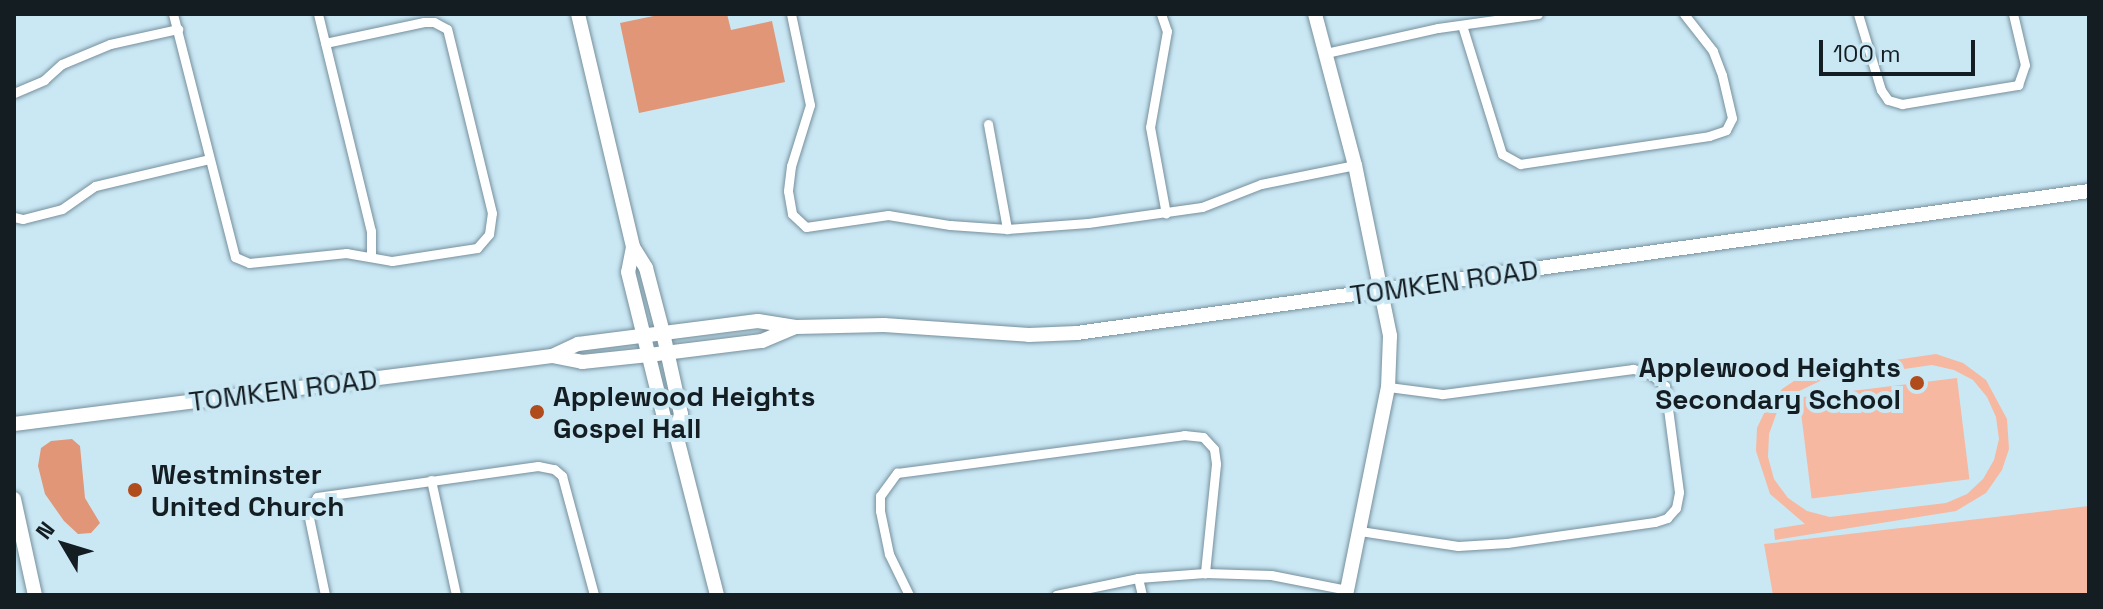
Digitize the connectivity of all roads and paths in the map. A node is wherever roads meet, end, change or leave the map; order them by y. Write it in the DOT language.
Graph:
graph roads {
  1 [pos="173,14"];
  2 [pos="318,14"];
  3 [pos="578,14"];
  4 [pos="791,14"];
  5 [pos="1161,14"];
  6 [pos="1315,14"];
  7 [pos="1538,14"];
  8 [pos="1684,14"];
  9 [pos="1858,14"];
  10 [pos="2013,14"];
  11 [pos="1462,25"];
  12 [pos="178,29"];
  13 [pos="325,43"];
  14 [pos="1326,53"];
  15 [pos="14,93"];
  16 [pos="988,124"];
  17 [pos="209,159"];
  18 [pos="1355,165"];
  19 [pos="2089,191"];
  20 [pos="1166,214"];
  21 [pos="14,217"];
  22 [pos="1007,229"];
  23 [pos="633,247"];
  24 [pos="371,257"];
  25 [pos="1381,291"];
  26 [pos="796,327"];
  27 [pos="663,333"];
  28 [pos="644,335"];
  29 [pos="667,353"];
  30 [pos="649,355"];
  31 [pos="552,356"];
  32 [pos="1388,387"];
  33 [pos="14,424"];
  34 [pos="676,434"];
  35 [pos="431,480"];
  36 [pos="14,499"];
  37 [pos="1360,531"];
  38 [pos="1205,573"];
  39 [pos="1138,578"];
  40 [pos="1346,592"];
  41 [pos="35,595"];
  42 [pos="325,595"];
  43 [pos="456,595"];
  44 [pos="594,595"];
  45 [pos="717,595"];
  46 [pos="909,595"];
  47 [pos="1056,595"];
  48 [pos="1142,595"];
  1 -- 12 [label="street"];
  2 -- 13 [label="street"];
  3 -- 23 [label="street"];
  4 -- 22 [label="street"];
  5 -- 20 [label="street"];
  6 -- 14 [label="street"];
  7 -- 11 [label="street"];
  8 -- 11 [label="street"];
  9 -- 10 [label="street"];
  11 -- 14 [label="street"];
  12 -- 15 [label="street"];
  12 -- 17 [label="street"];
  13 -- 24 [label="street"];
  13 -- 24 [label="street"];
  14 -- 18 [label="street"];
  16 -- 22 [label="street"];
  17 -- 21 [label="street"];
  17 -- 24 [label="street"];
  18 -- 20 [label="street"];
  18 -- 25 [label="street"];
  19 -- 25 [label="street, TOMKEN ROAD"];
  20 -- 22 [label="street"];
  23 -- 27 [label="street"];
  23 -- 28 [label="street"];
  25 -- 26 [label="street, TOMKEN ROAD"];
  25 -- 32 [label="street"];
  26 -- 27 [label="street, TOMKEN ROAD"];
  26 -- 29 [label="street, TOMKEN ROAD"];
  27 -- 28 [label="street, TOMKEN ROAD"];
  27 -- 29 [label="street"];
  28 -- 30 [label="street"];
  28 -- 31 [label="street, TOMKEN ROAD"];
  29 -- 30 [label="street, TOMKEN ROAD"];
  29 -- 34 [label="street"];
  30 -- 31 [label="street, TOMKEN ROAD"];
  30 -- 34 [label="street"];
  31 -- 33 [label="street, TOMKEN ROAD"];
  32 -- 37 [label="street"];
  32 -- 37 [label="street"];
  34 -- 45 [label="street"];
  35 -- 42 [label="street"];
  35 -- 43 [label="street"];
  35 -- 44 [label="street"];
  36 -- 41 [label="street"];
  37 -- 40 [label="street"];
  38 -- 39 [label="street"];
  38 -- 40 [label="street"];
  38 -- 46 [label="street"];
  39 -- 47 [label="street"];
  39 -- 48 [label="street"];
}
